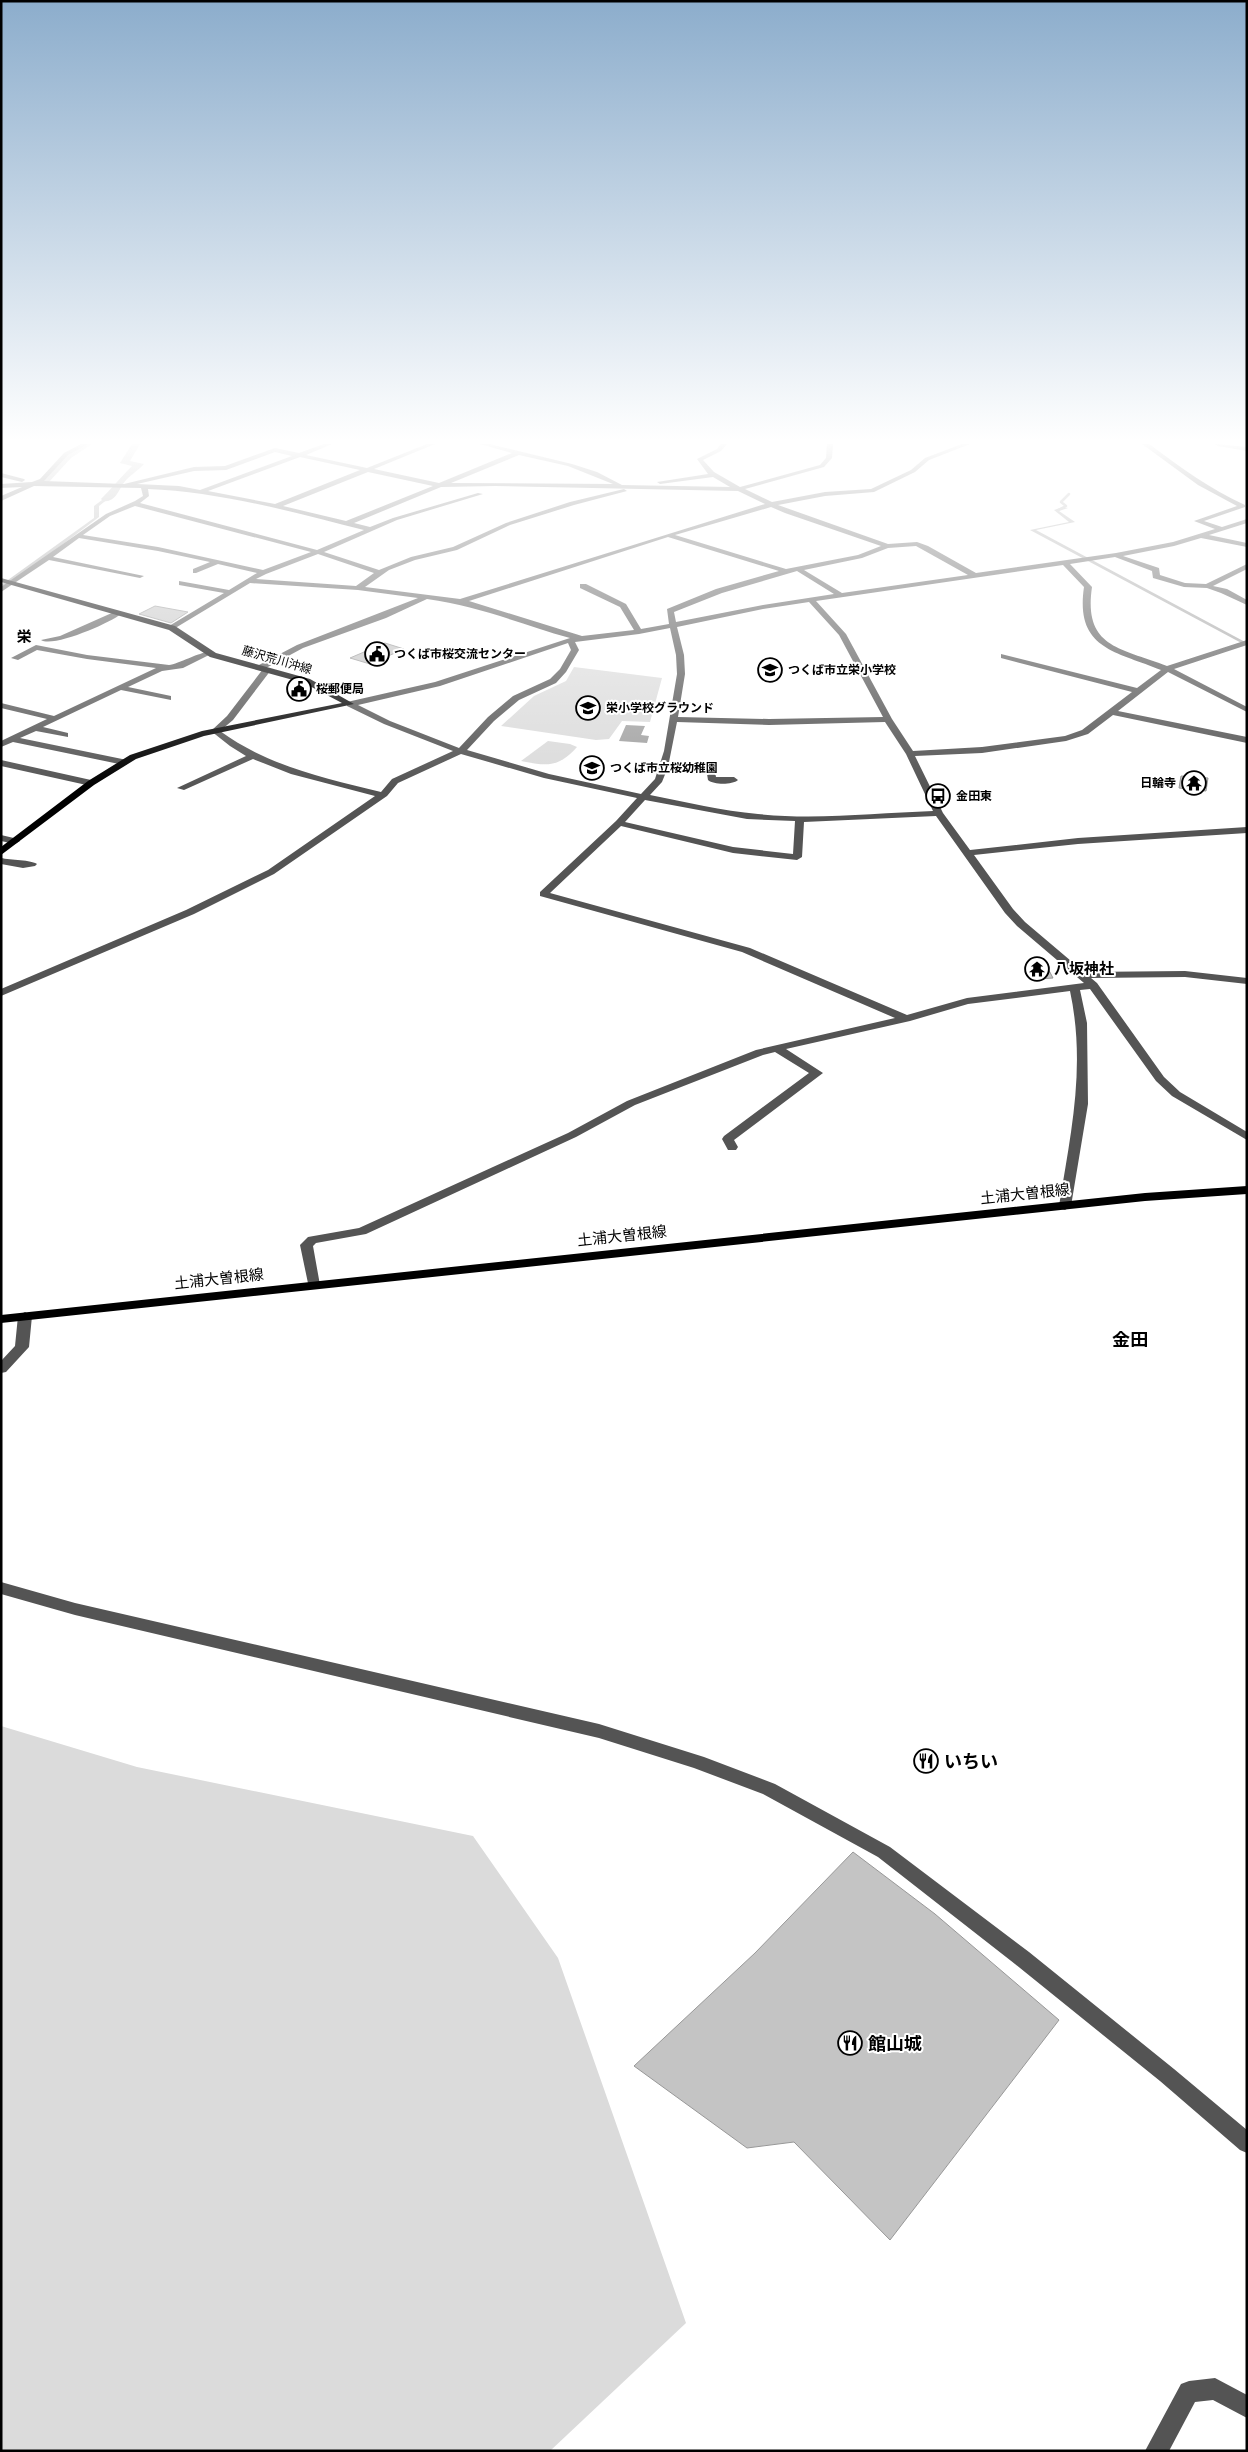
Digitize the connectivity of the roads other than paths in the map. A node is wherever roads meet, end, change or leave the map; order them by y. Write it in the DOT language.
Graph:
graph roads {
  1 [pos="47,558"];
  2 [pos="49,558"];
  3 [pos="204,558"];
  4 [pos="300,558"];
  5 [pos="337,558"];
  6 [pos="412,558"];
  7 [pos="594,558"];
  8 [pos="748,558"];
  9 [pos="853,558"];
  10 [pos="945,558"];
  11 [pos="1097,558"];
  12 [pos="1123,558"];
  13 [pos="219,561"];
  14 [pos="1066,564"];
  15 [pos="1247,566"];
  16 [pos="798,570"];
  17 [pos="196,571"];
  18 [pos="263,572"];
  19 [pos="378,572"];
  20 [pos="786,572"];
  21 [pos="140,576"];
  22 [pos="975,576"];
  23 [pos="1,580"];
  24 [pos="249,581"];
  25 [pos="182,582"];
  26 [pos="14,583"];
  27 [pos="583,586"];
  28 [pos="1208,586"];
  29 [pos="358,588"];
  30 [pos="1,590"];
  31 [pos="230,592"];
  32 [pos="842,596"];
  33 [pos="424,598"];
  34 [pos="811,600"];
  35 [pos="460,601"];
  36 [pos="1247,603"];
  37 [pos="117,614"];
  38 [pos="672,626"];
  39 [pos="172,628"];
  40 [pos="639,632"];
  41 [pos="583,638"];
  42 [pos="45,640"];
  43 [pos="570,640"];
  44 [pos="1247,642"];
  45 [pos="209,653"];
  46 [pos="1004,656"];
  47 [pos="15,658"];
  48 [pos="167,667"];
  49 [pos="1166,668"];
  50 [pos="264,669"];
  51 [pos="122,688"];
  52 [pos="1139,691"];
  53 [pos="168,698"];
  54 [pos="1,704"];
  55 [pos="350,704"];
  56 [pos="1247,710"];
  57 [pos="1112,712"];
  58 [pos="53,718"];
  59 [pos="674,719"];
  60 [pos="888,719"];
  61 [pos="34,728"];
  62 [pos="216,731"];
  63 [pos="65,735"];
  64 [pos="12,739"];
  65 [pos="1247,740"];
  66 [pos="1,744"];
  67 [pos="462,751"];
  68 [pos="910,754"];
  69 [pos="253,756"];
  70 [pos="124,762"];
  71 [pos="1,763"];
  72 [pos="663,769"];
  73 [pos="734,780"];
  74 [pos="91,783"];
  75 [pos="180,788"];
  76 [pos="381,795"];
  77 [pos="643,797"];
  78 [pos="939,812"];
  79 [pos="800,818"];
  80 [pos="619,823"];
  81 [pos="1247,830"];
  82 [pos="1,838"];
  83 [pos="15,841"];
  84 [pos="1,852"];
  85 [pos="968,853"];
  86 [pos="1,861"];
  87 [pos="32,864"];
  88 [pos="1082,975"];
  89 [pos="1247,981"];
  90 [pos="1093,985"];
  91 [pos="1074,987"];
  92 [pos="1,993"];
  93 [pos="906,1019"];
  94 [pos="776,1048"];
  95 [pos="1247,1137"];
  96 [pos="732,1147"];
  97 [pos="1247,1190"];
  98 [pos="1065,1206"];
  99 [pos="314,1285"];
  100 [pos="24,1316"];
  101 [pos="1,1318"];
  102 [pos="1,1369"];
  103 [pos="1,1588"];
  104 [pos="1247,2143"];
  105 [pos="1247,2407"];
  106 [pos="1156,2451"];
  1 -- 26 [label="street"];
  2 -- 21 [label="street"];
  3 -- 13 [label="street"];
  4 -- 18 [label="street"];
  5 -- 19 [label="street"];
  6 -- 19 [label="street"];
  7 -- 35 [label="street"];
  8 -- 20 [label="street"];
  9 -- 16 [label="street"];
  10 -- 22 [label="street"];
  11 -- 14 [label="street"];
  12 -- 28 [label="street"];
  13 -- 17 [label="street"];
  13 -- 18 [label="street"];
  14 -- 22 [label="street"];
  14 -- 49 [label="street"];
  15 -- 28 [label="street"];
  16 -- 20 [label="street"];
  16 -- 32 [label="street"];
  18 -- 24 [label="street"];
  19 -- 29 [label="street"];
  20 -- 38 [label="street"];
  22 -- 32 [label="street"];
  23 -- 26 [label="main road, 藤沢荒川沖線"];
  24 -- 29 [label="street"];
  24 -- 31 [label="street"];
  25 -- 31 [label="street"];
  26 -- 30 [label="street"];
  26 -- 37 [label="main road, 藤沢荒川沖線"];
  27 -- 40 [label="street"];
  28 -- 36 [label="street"];
  29 -- 33 [label="street"];
  31 -- 39 [label="street"];
  32 -- 34 [label="street"];
  33 -- 35 [label="street"];
  33 -- 50 [label="street"];
  34 -- 38 [label="street"];
  34 -- 60 [label="street"];
  35 -- 41 [label="street"];
  37 -- 39 [label="main road, 藤沢荒川沖線"];
  37 -- 42 [label="street"];
  38 -- 40 [label="street"];
  38 -- 59 [label="street"];
  39 -- 45 [label="main road, 藤沢荒川沖線"];
  40 -- 41 [label="street"];
  41 -- 43 [label="street"];
  43 -- 55 [label="street"];
  43 -- 67 [label="street"];
  44 -- 49 [label="street"];
  45 -- 48 [label="street"];
  45 -- 50 [label="main road, 藤沢荒川沖線"];
  46 -- 52 [label="street"];
  47 -- 48 [label="street"];
  48 -- 51 [label="street"];
  49 -- 52 [label="street"];
  49 -- 56 [label="street"];
  50 -- 55 [label="main road, 藤沢荒川沖線"];
  50 -- 62 [label="street"];
  51 -- 53 [label="street"];
  51 -- 58 [label="street"];
  52 -- 57 [label="street"];
  54 -- 58 [label="street"];
  55 -- 62 [label="main road"];
  55 -- 67 [label="street"];
  57 -- 65 [label="street"];
  57 -- 68 [label="street"];
  58 -- 61 [label="street"];
  59 -- 60 [label="street"];
  59 -- 72 [label="street"];
  60 -- 68 [label="street"];
  61 -- 63 [label="street"];
  61 -- 64 [label="street"];
  62 -- 69 [label="street"];
  62 -- 70 [label="main road"];
  64 -- 66 [label="street"];
  64 -- 70 [label="street"];
  67 -- 76 [label="street"];
  67 -- 77 [label="street"];
  68 -- 78 [label="street"];
  69 -- 75 [label="street"];
  69 -- 76 [label="street"];
  70 -- 74 [label="main road"];
  71 -- 74 [label="street"];
  72 -- 73 [label="street"];
  72 -- 77 [label="street"];
  74 -- 83 [label="main road"];
  76 -- 92 [label="street"];
  77 -- 79 [label="street"];
  77 -- 80 [label="street"];
  78 -- 79 [label="street"];
  78 -- 85 [label="street"];
  79 -- 80 [label="street"];
  80 -- 93 [label="street"];
  81 -- 85 [label="street"];
  82 -- 83 [label="street"];
  83 -- 84 [label="main road"];
  85 -- 88 [label="street"];
  86 -- 87 [label="street"];
  88 -- 89 [label="street"];
  88 -- 90 [label="street"];
  90 -- 91 [label="street"];
  90 -- 95 [label="street"];
  91 -- 93 [label="street"];
  91 -- 98 [label="street"];
  93 -- 94 [label="street"];
  94 -- 96 [label="street"];
  94 -- 99 [label="street"];
  97 -- 98 [label="main road, 土浦大曽根線"];
  98 -- 99 [label="main road, 土浦大曽根線"];
  99 -- 100 [label="main road, 土浦大曽根線"];
  100 -- 101 [label="main road, 土浦大曽根線"];
  100 -- 102 [label="street"];
  103 -- 104 [label="street"];
  105 -- 106 [label="street"];
}
